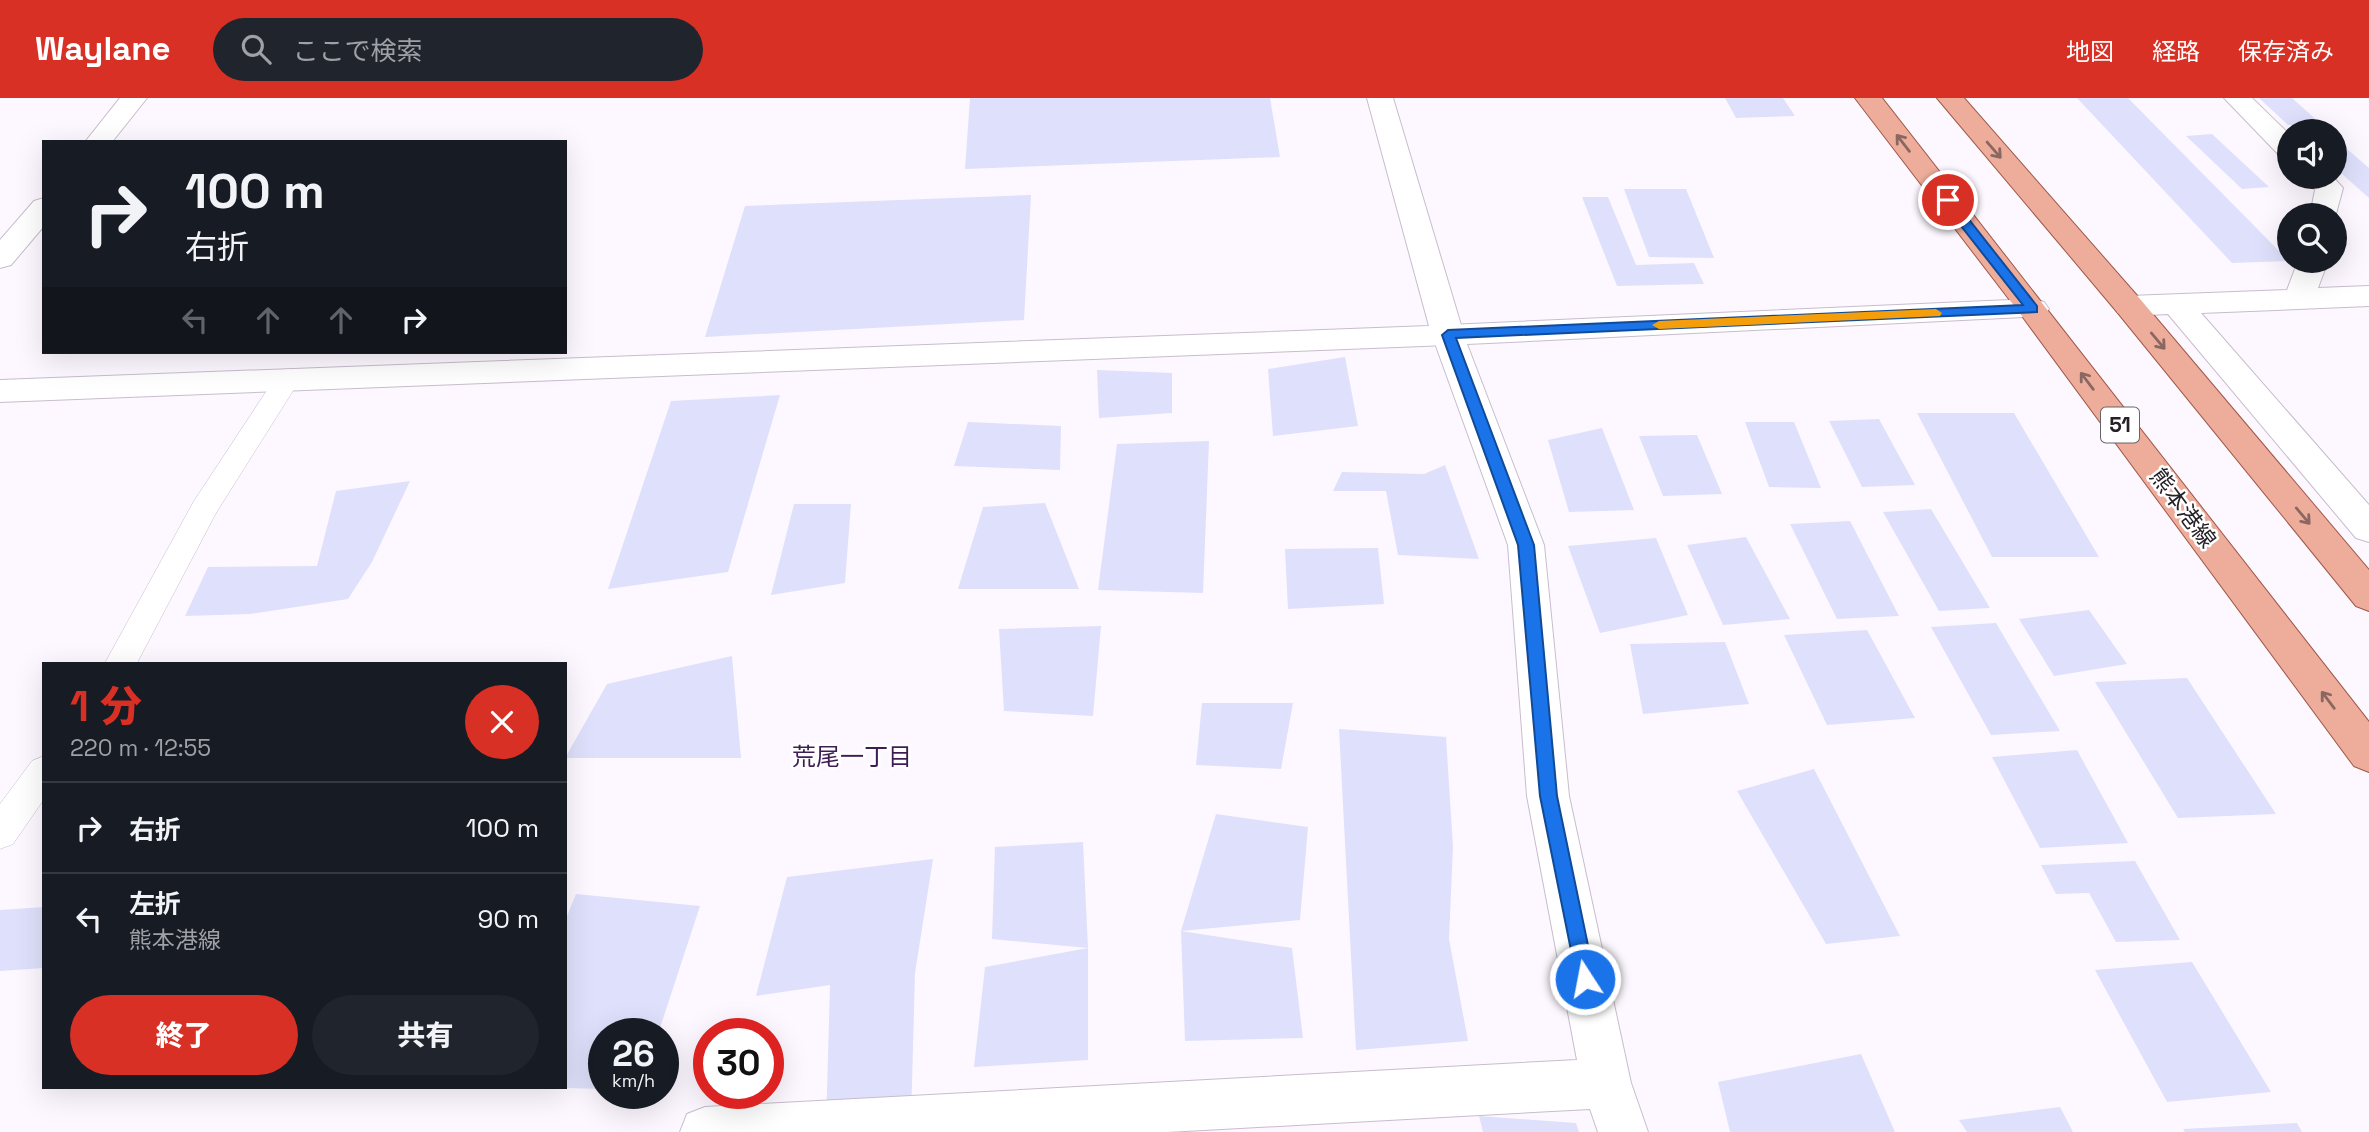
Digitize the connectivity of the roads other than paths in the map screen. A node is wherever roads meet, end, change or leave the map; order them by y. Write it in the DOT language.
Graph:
graph roads {
  1 [pos="134,98"];
  2 [pos="1380,98"];
  3 [pos="1868,98"];
  4 [pos="1950,98"];
  5 [pos="2237,98"];
  6 [pos="2277,137"];
  7 [pos="100,140"];
  8 [pos="42,208"];
  9 [pos="0,259"];
  10 [pos="2309,273"];
  11 [pos="2369,296"];
  12 [pos="2299,299"];
  13 [pos="2176,304"];
  14 [pos="2129,306"];
  15 [pos="2033,309"];
  16 [pos="1448,335"];
  17 [pos="288,378"];
  18 [pos="0,391"];
  19 [pos="2369,529"];
  20 [pos="2369,596"];
  21 [pos="122,662"];
  22 [pos="2369,754"];
  23 [pos="42,774"];
  24 [pos="0,833"];
  25 [pos="1606,1083"];
  26 [pos="705,1132"];
  27 [pos="1623,1132"];
  1 -- 7 [label="street"];
  2 -- 16 [label="street"];
  15 -- 3 [label="main road, 熊本港線 / 51, one-way"];
  4 -- 14 [label="main road, one-way"];
  5 -- 6 [label="street"];
  8 -- 9 [label="street"];
  10 -- 12 [label="street"];
  11 -- 12 [label="street"];
  12 -- 13 [label="street"];
  13 -- 14 [label="street"];
  13 -- 19 [label="street"];
  14 -- 20 [label="main road, one-way"];
  15 -- 16 [label="street"];
  22 -- 15 [label="main road, 熊本港線 / 51, one-way"];
  16 -- 17 [label="street"];
  16 -- 25 [label="street"];
  17 -- 18 [label="street"];
  17 -- 21 [label="lane"];
  23 -- 24 [label="lane"];
  25 -- 26 [label="street"];
  25 -- 27 [label="street"];
}
